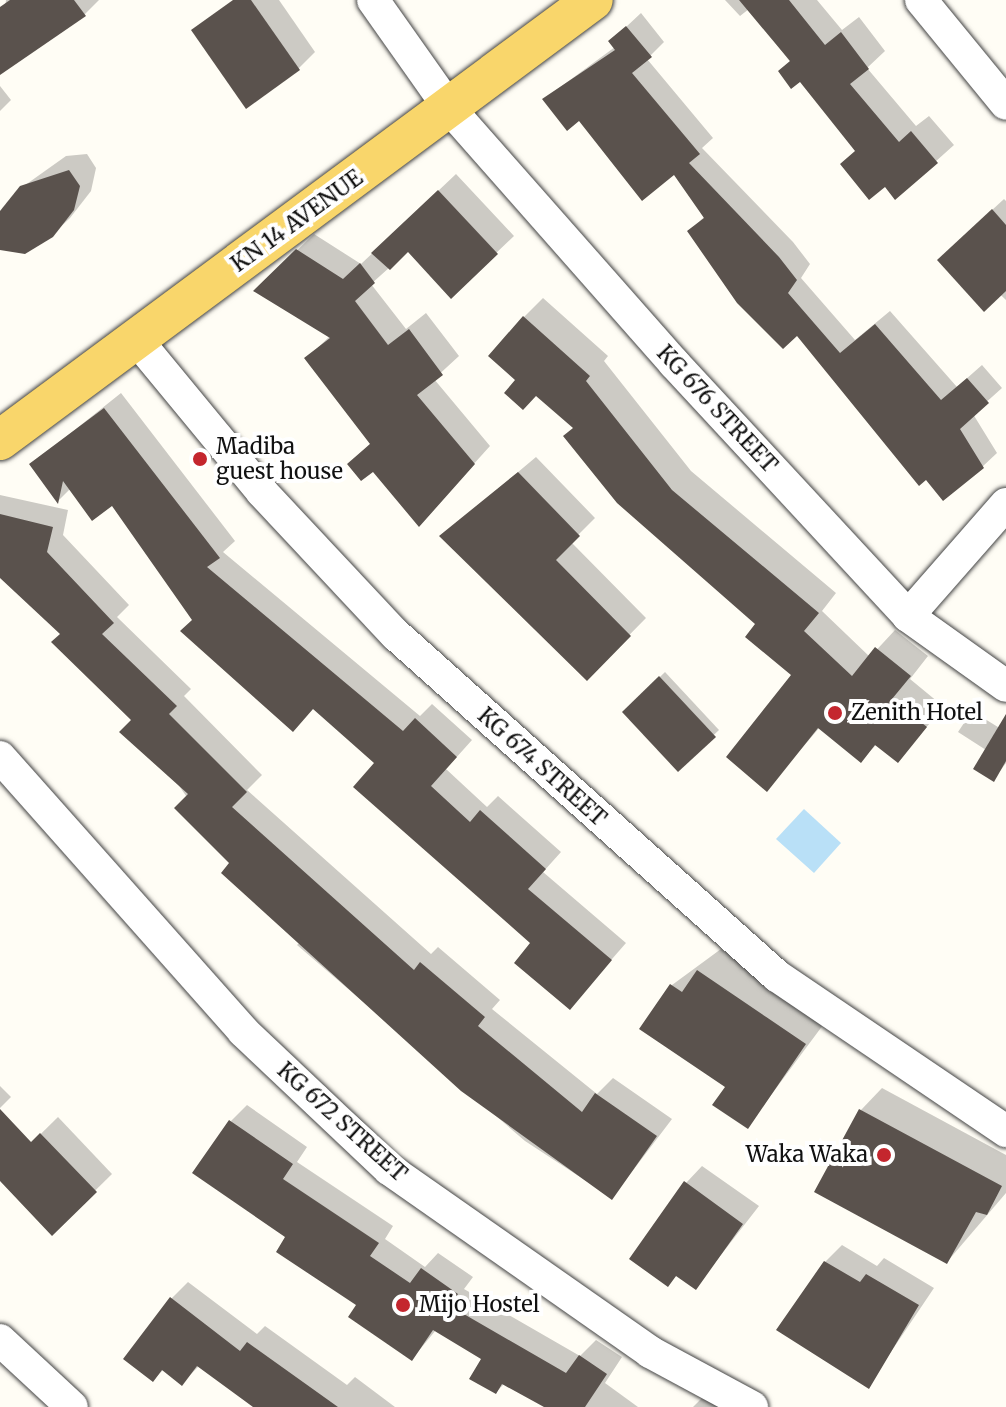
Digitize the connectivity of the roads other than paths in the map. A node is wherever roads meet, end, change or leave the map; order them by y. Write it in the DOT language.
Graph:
graph roads {
  1 [pos="373,0"];
  2 [pos="593,0"];
  3 [pos="921,0"];
  4 [pos="1006,104"];
  5 [pos="450,109"];
  6 [pos="136,339"];
  7 [pos="0,440"];
  8 [pos="1006,504"];
  9 [pos="908,616"];
  10 [pos="1006,686"];
  11 [pos="0,757"];
  12 [pos="1006,1131"];
  13 [pos="0,1340"];
  14 [pos="72,1407"];
  15 [pos="752,1407"];
  1 -- 5 [label="street, KG 676 STREET"];
  2 -- 5 [label="main road, KN 14 AVENUE"];
  3 -- 4 [label="street"];
  5 -- 6 [label="main road, KN 14 AVENUE"];
  5 -- 9 [label="street, KG 676 STREET"];
  6 -- 7 [label="main road, KN 14 AVENUE"];
  6 -- 12 [label="street, KG 674 STREET"];
  8 -- 9 [label="street"];
  9 -- 10 [label="street, KG 676 STREET"];
  11 -- 15 [label="street, KG 672 STREET"];
  13 -- 14 [label="street"];
}
